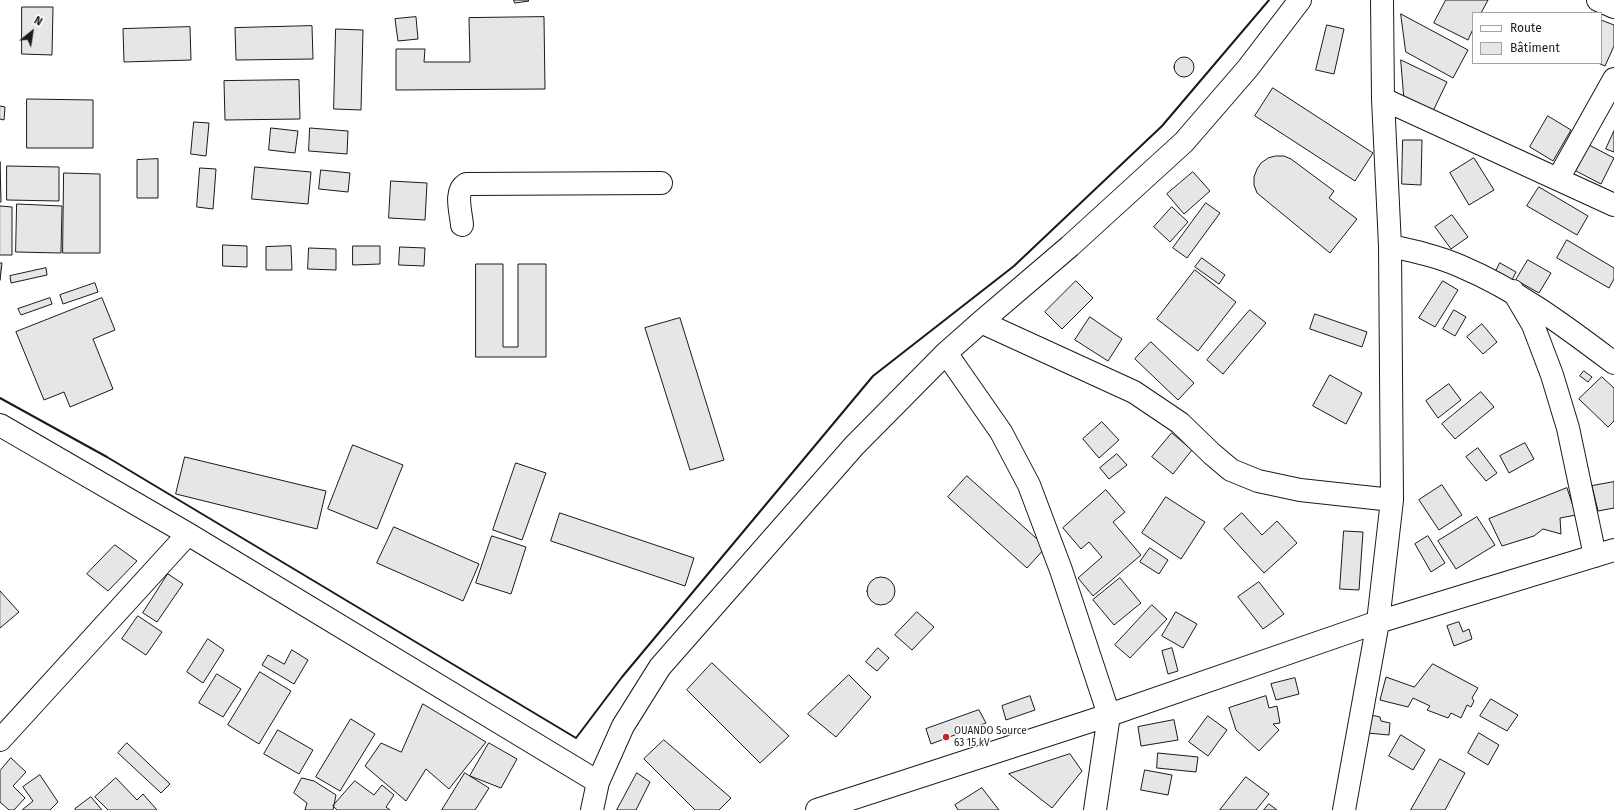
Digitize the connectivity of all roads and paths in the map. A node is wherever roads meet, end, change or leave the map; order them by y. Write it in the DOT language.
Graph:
graph roads {
  1 [pos="1300,0"];
  2 [pos="1382,0"];
  3 [pos="1598,0"];
  4 [pos="1614,7"];
  5 [pos="1614,79"];
  6 [pos="1383,99"];
  7 [pos="1558,179"];
  8 [pos="662,183"];
  9 [pos="1614,205"];
  10 [pos="462,224"];
  11 [pos="1390,246"];
  12 [pos="1513,291"];
  13 [pos="981,322"];
  14 [pos="946,353"];
  15 [pos="1614,363"];
  16 [pos="0,425"];
  17 [pos="1392,500"];
  18 [pos="188,534"];
  19 [pos="1605,553"];
  20 [pos="1378,622"];
  21 [pos="1108,715"];
  22 [pos="1,736"];
  23 [pos="598,782"];
  24 [pos="876,800"];
  25 [pos="592,810"];
  26 [pos="817,810"];
  27 [pos="1096,810"];
  28 [pos="1344,810"];
  1 -- 13 [label="street"];
  2 -- 6 [label="street"];
  3 -- 4 [label="street"];
  5 -- 7 [label="street"];
  6 -- 7 [label="street"];
  6 -- 11 [label="street"];
  7 -- 9 [label="street"];
  8 -- 10 [label="street"];
  11 -- 12 [label="street"];
  11 -- 17 [label="street"];
  12 -- 15 [label="street"];
  12 -- 19 [label="street"];
  13 -- 14 [label="street"];
  13 -- 17 [label="street"];
  14 -- 21 [label="street"];
  14 -- 23 [label="street"];
  16 -- 18 [label="street"];
  17 -- 20 [label="street"];
  18 -- 22 [label="street"];
  18 -- 23 [label="street"];
  19 -- 20 [label="street"];
  20 -- 21 [label="street"];
  20 -- 28 [label="street"];
  21 -- 24 [label="street"];
  21 -- 27 [label="street"];
  23 -- 25 [label="street"];
  24 -- 26 [label="street"];
}
